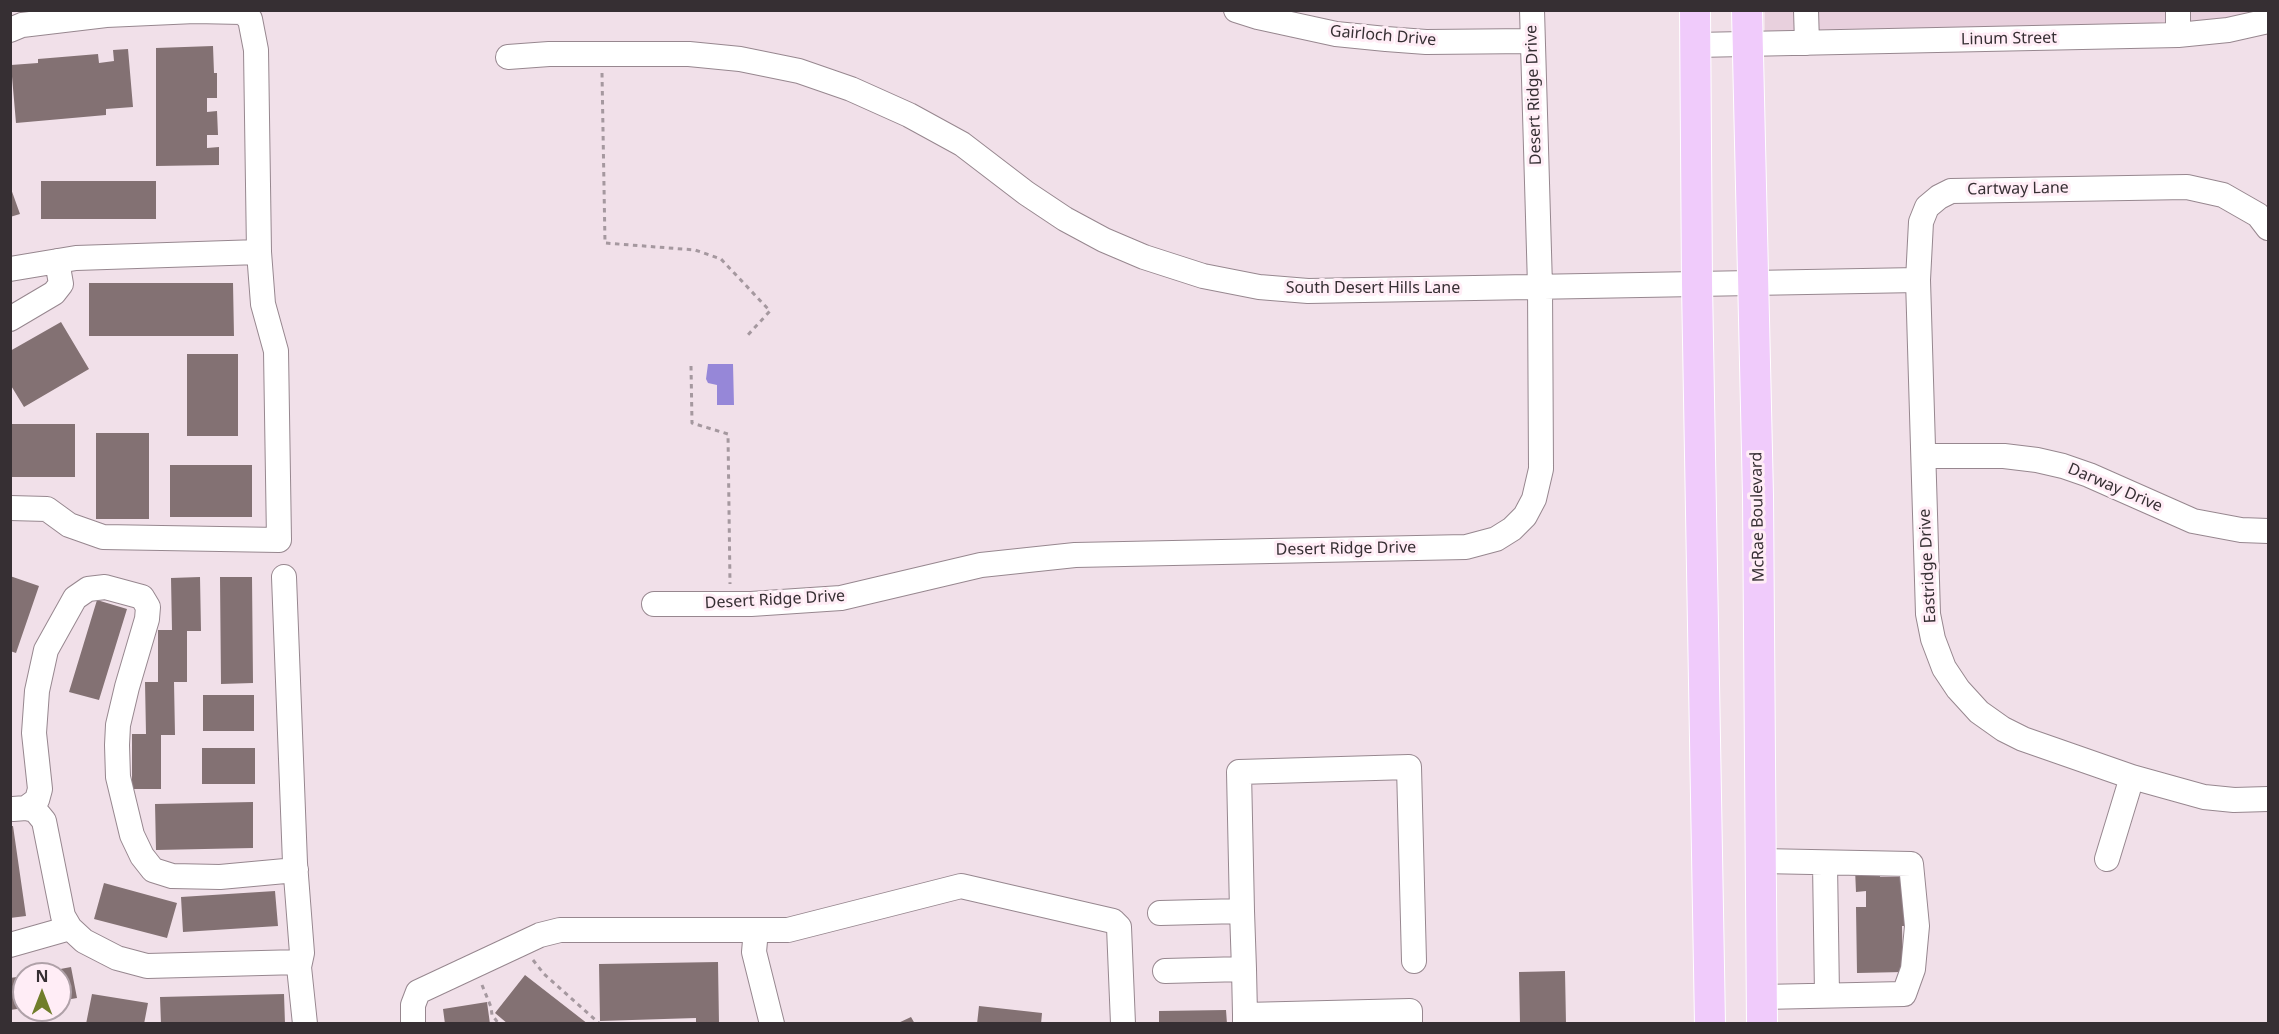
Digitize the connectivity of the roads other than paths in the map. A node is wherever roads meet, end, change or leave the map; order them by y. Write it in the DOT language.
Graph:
graph roads {
  1 [pos="1236,10"];
  2 [pos="1532,10"];
  3 [pos="1695,10"];
  4 [pos="1747,10"];
  5 [pos="1806,10"];
  6 [pos="2178,10"];
  7 [pos="2268,21"];
  8 [pos="10,30"];
  9 [pos="2178,35"];
  10 [pos="1532,41"];
  11 [pos="1807,43"];
  12 [pos="1696,45"];
  13 [pos="1748,45"];
  14 [pos="508,57"];
  15 [pos="2268,228"];
  16 [pos="259,252"];
  17 [pos="57,261"];
  18 [pos="10,269"];
  19 [pos="1918,280"];
  20 [pos="1753,283"];
  21 [pos="1697,284"];
  22 [pos="1540,286"];
  23 [pos="10,319"];
  24 [pos="1923,456"];
  25 [pos="10,508"];
  26 [pos="2268,531"];
  27 [pos="284,578"];
  28 [pos="654,604"];
  29 [pos="2132,777"];
  30 [pos="2268,799"];
  31 [pos="18,809"];
  32 [pos="2107,859"];
  33 [pos="1761,861"];
  34 [pos="1825,862"];
  35 [pos="296,870"];
  36 [pos="1242,911"];
  37 [pos="1160,913"];
  38 [pos="70,928"];
  39 [pos="756,930"];
  40 [pos="10,945"];
  41 [pos="300,962"];
  42 [pos="1414,962"];
  43 [pos="1244,969"];
  44 [pos="1165,971"];
  45 [pos="1827,995"];
  46 [pos="1762,1010"];
  47 [pos="1245,1019"];
  48 [pos="305,1023"];
  49 [pos="413,1023"];
  50 [pos="772,1023"];
  51 [pos="1123,1023"];
  52 [pos="1410,1023"];
  53 [pos="1710,1023"];
  1 -- 10 [label="street, Gairloch Drive"];
  2 -- 10 [label="street, Desert Ridge Drive"];
  3 -- 12 [label="main road"];
  4 -- 13 [label="main road, McRae Boulevard"];
  5 -- 11 [label="street"];
  6 -- 9 [label="street"];
  7 -- 9 [label="street, Linum Street"];
  8 -- 16 [label="street"];
  9 -- 11 [label="street, Linum Street"];
  10 -- 22 [label="street, Desert Ridge Drive"];
  11 -- 13 [label="street, Linum Street"];
  12 -- 13 [label="street, Linum Street"];
  12 -- 21 [label="main road"];
  13 -- 20 [label="main road, McRae Boulevard"];
  14 -- 22 [label="street, South Desert Hills Lane"];
  15 -- 19 [label="street, Cartway Lane"];
  16 -- 17 [label="street"];
  16 -- 25 [label="street"];
  17 -- 18 [label="street"];
  17 -- 23 [label="street"];
  19 -- 20 [label="street"];
  19 -- 24 [label="street, Eastridge Drive"];
  20 -- 21 [label="street, South Desert Hills Lane"];
  20 -- 33 [label="main road, McRae Boulevard"];
  21 -- 22 [label="street, South Desert Hills Lane"];
  21 -- 53 [label="main road"];
  22 -- 28 [label="street, Desert Ridge Drive"];
  24 -- 26 [label="street, Darway Drive"];
  24 -- 29 [label="street, Eastridge Drive"];
  27 -- 35 [label="street"];
  29 -- 30 [label="street, Eastridge Drive"];
  29 -- 32 [label="street"];
  31 -- 35 [label="street"];
  31 -- 38 [label="street"];
  33 -- 34 [label="street"];
  33 -- 46 [label="main road, McRae Boulevard"];
  34 -- 45 [label="street"];
  34 -- 45 [label="street"];
  35 -- 41 [label="street"];
  36 -- 37 [label="street"];
  36 -- 42 [label="street"];
  36 -- 43 [label="street"];
  38 -- 40 [label="street"];
  38 -- 41 [label="street"];
  39 -- 49 [label="street"];
  39 -- 50 [label="street"];
  39 -- 51 [label="street"];
  41 -- 48 [label="street"];
  43 -- 44 [label="street"];
  43 -- 47 [label="street"];
  45 -- 46 [label="street"];
  47 -- 52 [label="street"];
}
